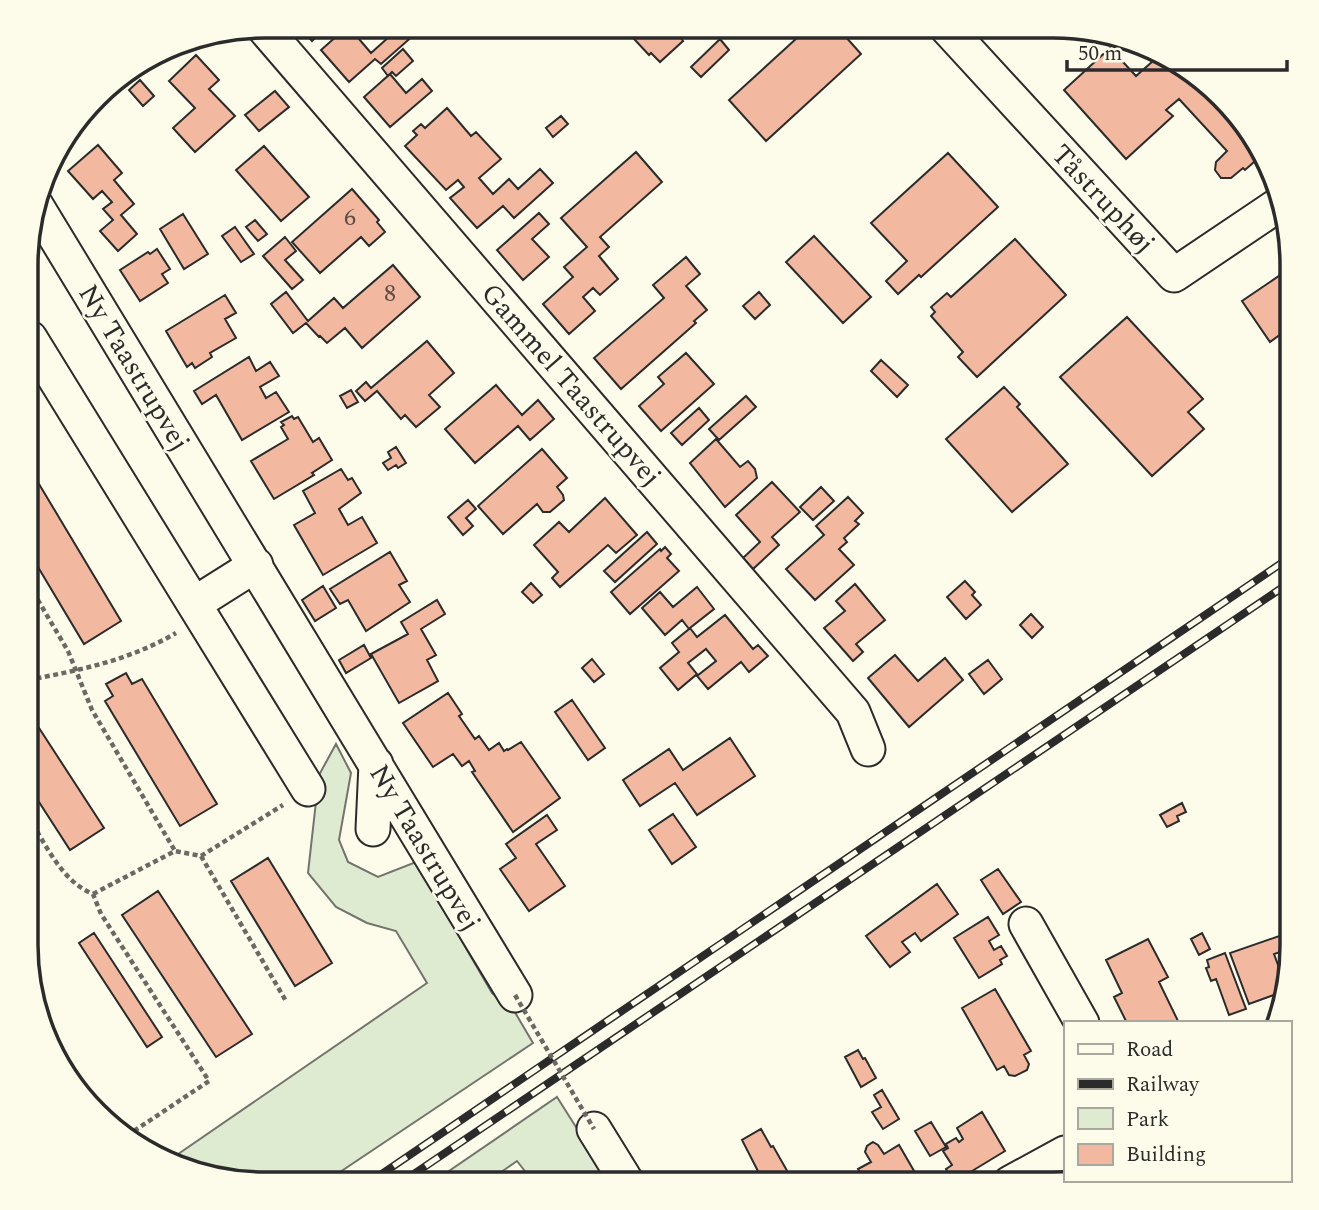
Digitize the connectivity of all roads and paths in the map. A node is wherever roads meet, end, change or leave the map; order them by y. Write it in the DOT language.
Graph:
graph roads {
  1 [pos="272,38"];
  2 [pos="957,39"];
  3 [pos="1273,209"];
  4 [pos="44,218"];
  5 [pos="38,351"];
  6 [pos="256,565"];
  7 [pos="38,601"];
  8 [pos="198,611"];
  9 [pos="75,671"];
  10 [pos="39,678"];
  11 [pos="868,749"];
  12 [pos="376,764"];
  13 [pos="308,789"];
  14 [pos="373,829"];
  15 [pos="39,835"];
  16 [pos="175,851"];
  17 [pos="201,856"];
  18 [pos="93,894"];
  19 [pos="1027,924"];
  20 [pos="515,995"];
  21 [pos="286,1001"];
  22 [pos="1081,1021"];
  23 [pos="594,1129"];
  24 [pos="135,1130"];
  25 [pos="1064,1154"];
  26 [pos="1032,1171"];
  27 [pos="620,1172"];
  1 -- 11 [label="street, Gammel Taastrupvej"];
  2 -- 3 [label="street, Tåstruphøj"];
  4 -- 6 [label="street, Ny Taastrupvej"];
  5 -- 8 [label="street"];
  6 -- 8 [label="street"];
  6 -- 12 [label="street, Ny Taastrupvej"];
  7 -- 9 [label="path"];
  8 -- 9 [label="path"];
  8 -- 13 [label="street"];
  9 -- 10 [label="path"];
  9 -- 16 [label="path"];
  12 -- 14 [label="street"];
  12 -- 20 [label="street, Ny Taastrupvej"];
  13 -- 17 [label="path"];
  15 -- 18 [label="path"];
  16 -- 17 [label="path"];
  16 -- 18 [label="path"];
  17 -- 21 [label="path"];
  18 -- 24 [label="path"];
  19 -- 22 [label="street"];
  20 -- 23 [label="path, bridge"];
  23 -- 27 [label="street"];
  25 -- 26 [label="street"];
}
